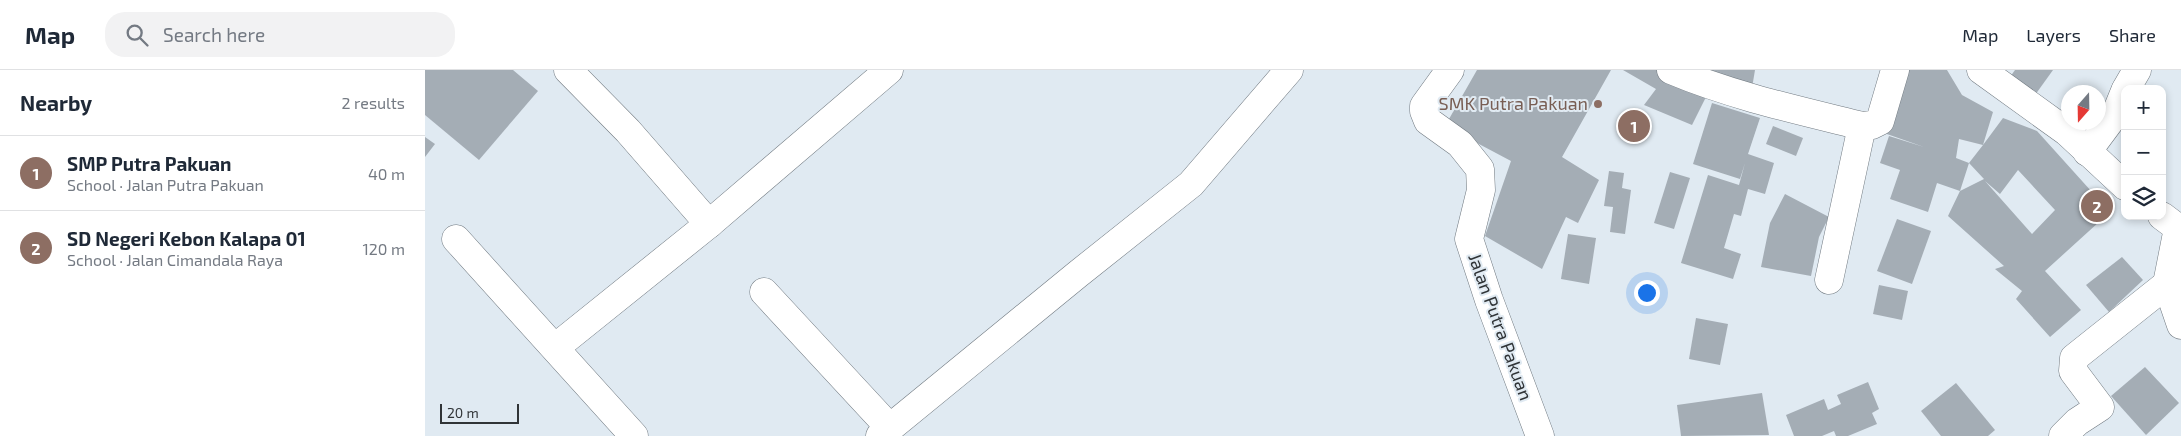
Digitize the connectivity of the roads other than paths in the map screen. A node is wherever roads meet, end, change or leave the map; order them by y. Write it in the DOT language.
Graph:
graph roads {
  1 [pos="568,70"];
  2 [pos="889,70"];
  3 [pos="1289,70"];
  4 [pos="1450,70"];
  5 [pos="1671,70"];
  6 [pos="1895,70"];
  7 [pos="1981,70"];
  8 [pos="2137,70"];
  9 [pos="2128,85"];
  10 [pos="2121,100"];
  11 [pos="1862,126"];
  12 [pos="2087,152"];
  13 [pos="2121,182"];
  14 [pos="2174,223"];
  15 [pos="709,224"];
  16 [pos="456,239"];
  17 [pos="1829,280"];
  18 [pos="2167,284"];
  19 [pos="764,292"];
  20 [pos="2181,325"];
  21 [pos="556,347"];
  22 [pos="885,432"];
  23 [pos="634,436"];
  24 [pos="1540,436"];
  25 [pos="2063,436"];
  1 -- 15 [label="street"];
  2 -- 15 [label="street"];
  3 -- 22 [label="street"];
  4 -- 24 [label="street, Jalan Putra Pakuan"];
  5 -- 11 [label="street"];
  6 -- 11 [label="street"];
  7 -- 12 [label="street"];
  8 -- 9 [label="street"];
  10 -- 12 [label="street"];
  11 -- 17 [label="street"];
  12 -- 13 [label="street"];
  14 -- 18 [label="street"];
  15 -- 21 [label="street"];
  16 -- 21 [label="street"];
  18 -- 20 [label="street"];
  18 -- 25 [label="street"];
  19 -- 22 [label="street"];
  21 -- 23 [label="street"];
}
